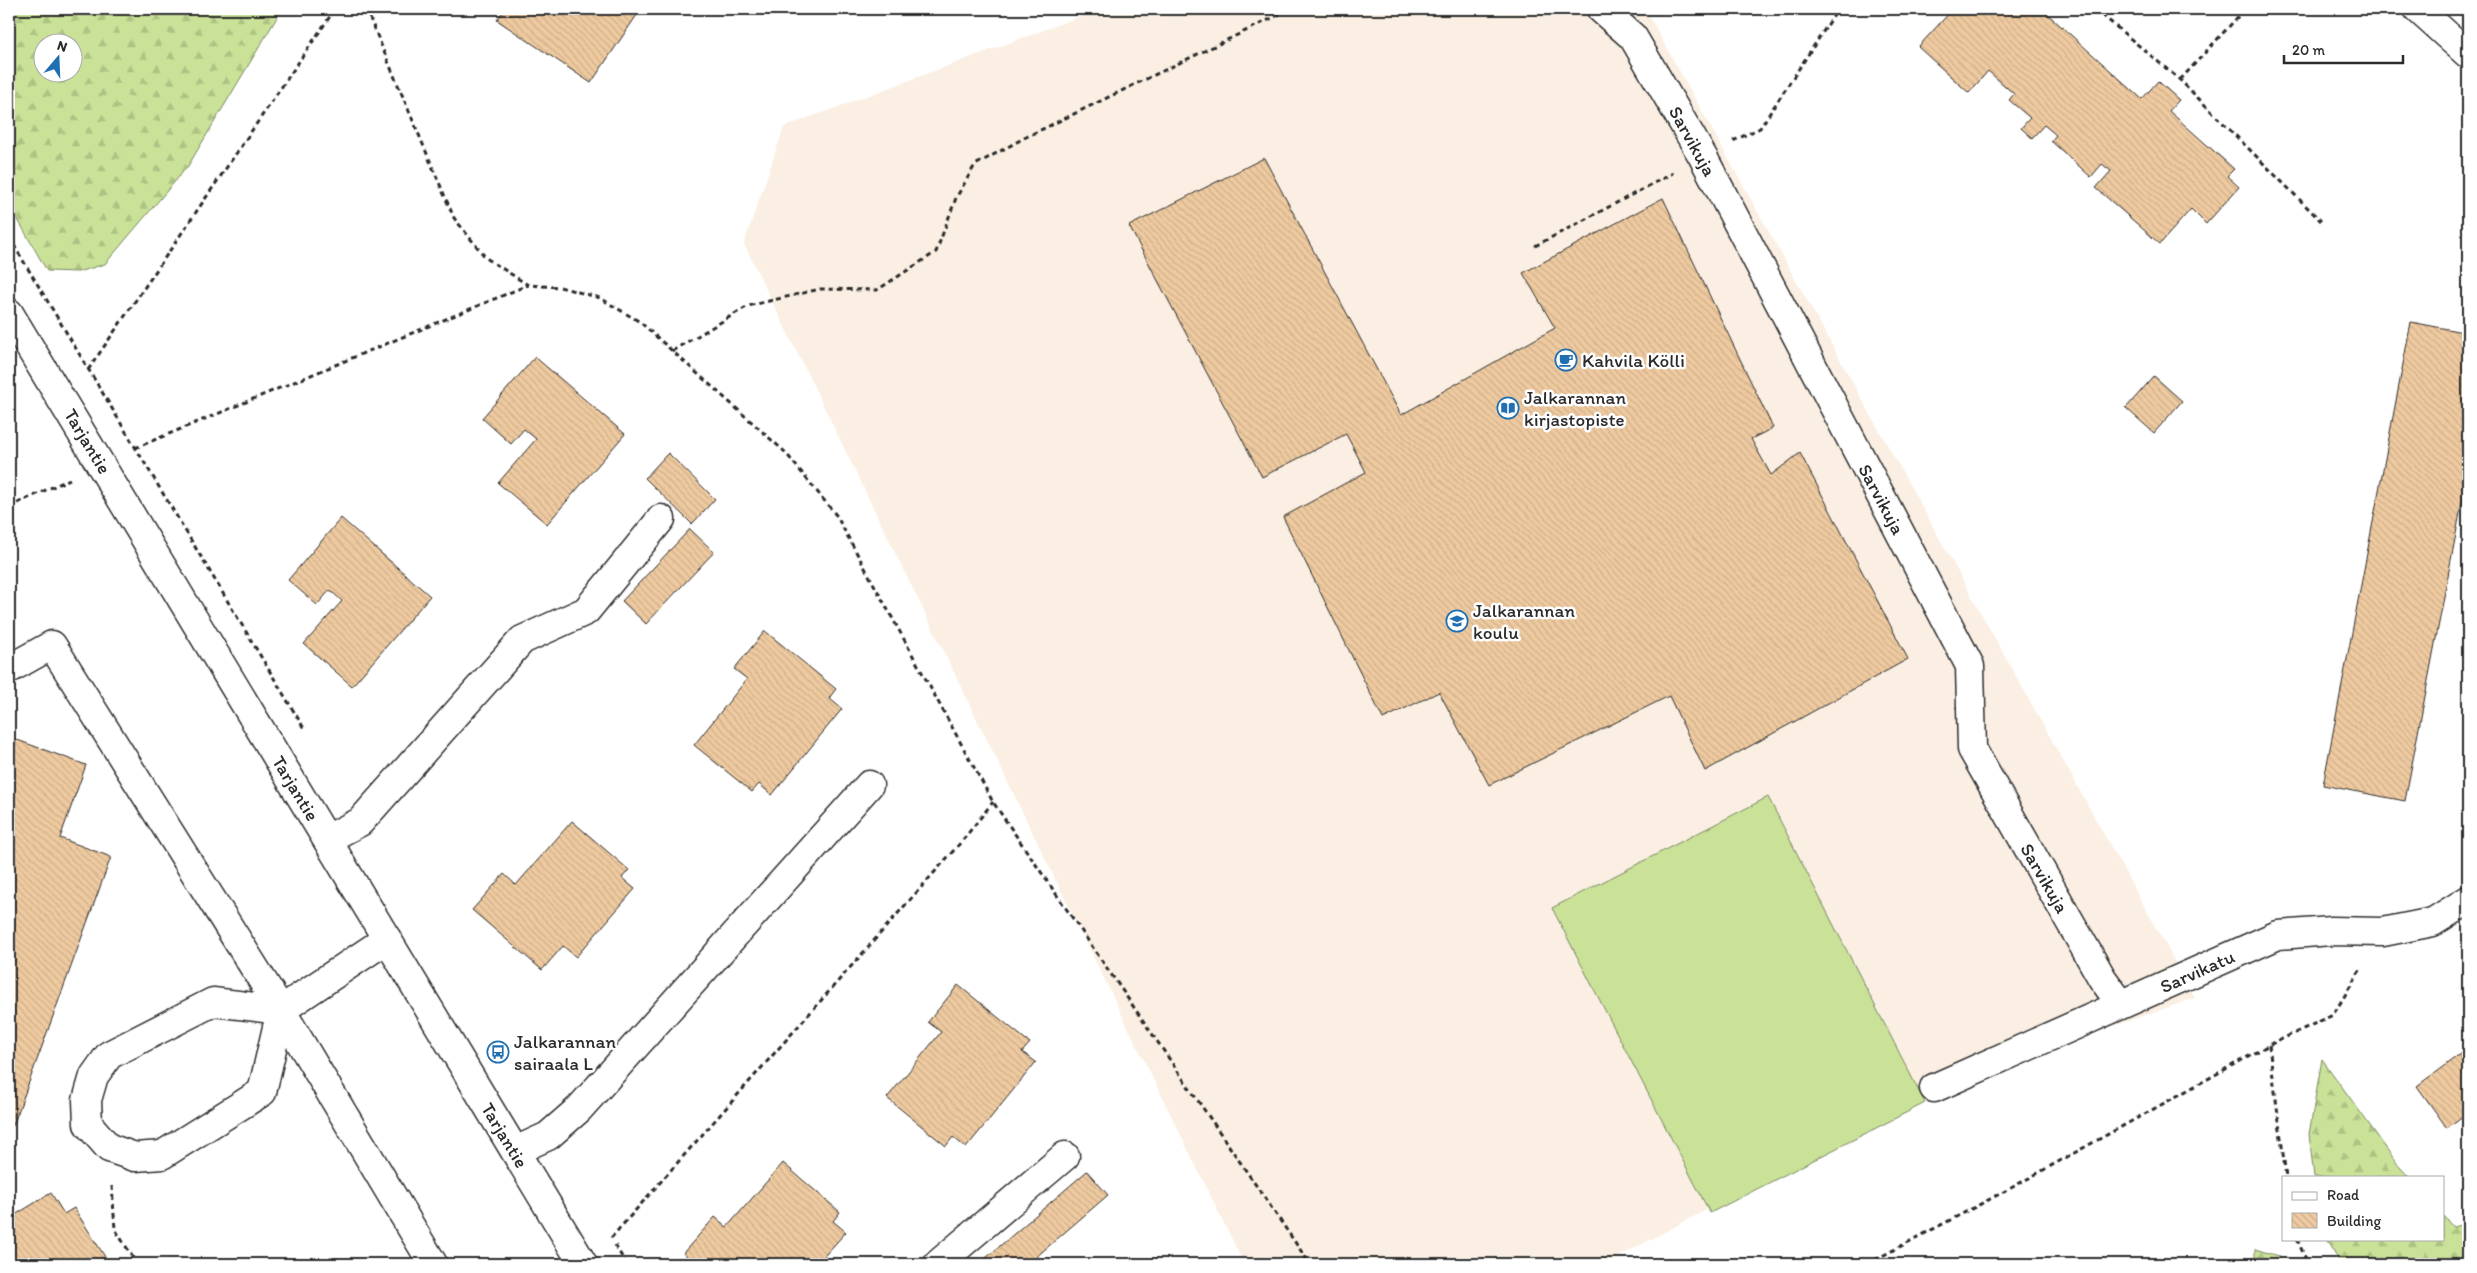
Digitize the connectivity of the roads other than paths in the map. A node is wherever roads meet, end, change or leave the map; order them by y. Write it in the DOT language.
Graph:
graph roads {
  1 [pos="1600,9"];
  2 [pos="2418,9"];
  3 [pos="2468,54"];
  4 [pos="9,313"];
  5 [pos="661,519"];
  6 [pos="9,669"];
  7 [pos="869,786"];
  8 [pos="327,839"];
  9 [pos="2468,900"];
  10 [pos="387,939"];
  11 [pos="2121,1004"];
  12 [pos="281,1010"];
  13 [pos="1934,1088"];
  14 [pos="515,1151"];
  15 [pos="1065,1156"];
  16 [pos="433,1264"];
  17 [pos="583,1264"];
  18 [pos="938,1264"];
  1 -- 11 [label="street, Sarvikuja"];
  2 -- 3 [label="street"];
  4 -- 8 [label="street, Tarjantie"];
  5 -- 8 [label="street"];
  6 -- 12 [label="street"];
  7 -- 14 [label="street"];
  8 -- 10 [label="street, Tarjantie"];
  9 -- 11 [label="street, Sarvikatu"];
  10 -- 12 [label="street"];
  10 -- 14 [label="street, Tarjantie"];
  11 -- 13 [label="street, Sarvikatu"];
  12 -- 12 [label="street"];
  12 -- 16 [label="street"];
  14 -- 17 [label="street, Tarjantie"];
  15 -- 18 [label="street"];
}
